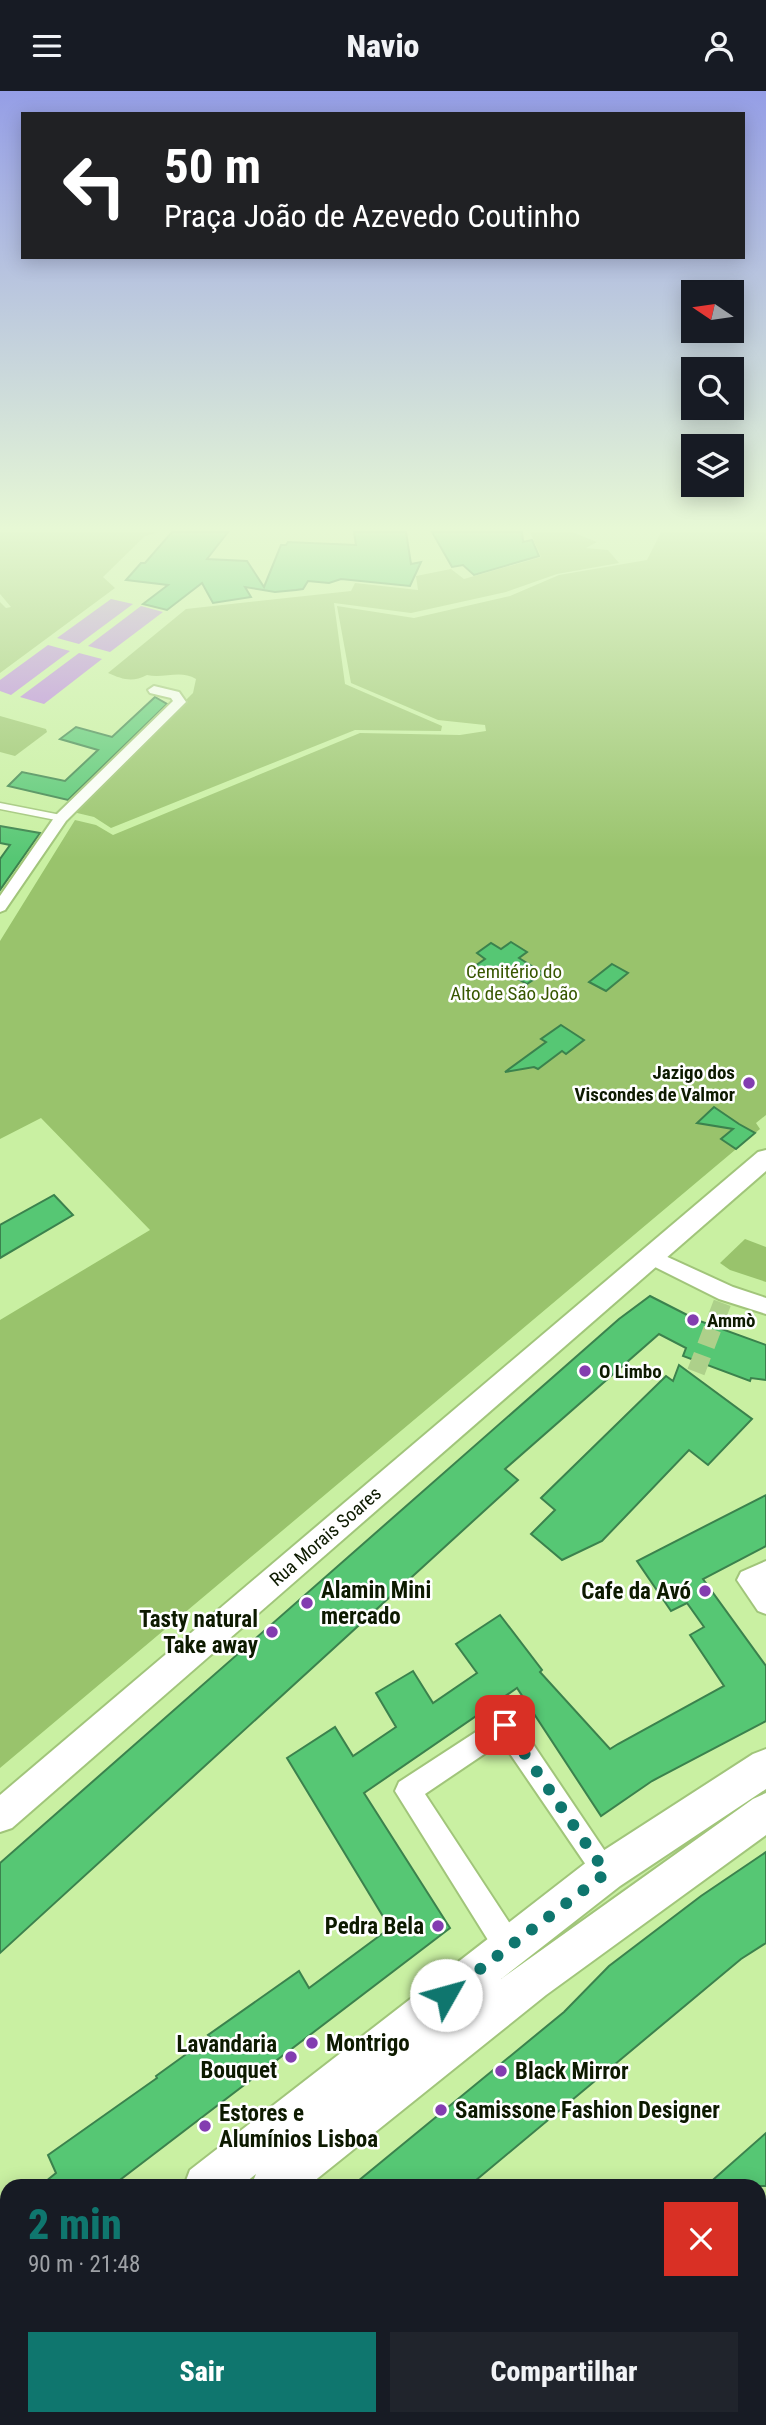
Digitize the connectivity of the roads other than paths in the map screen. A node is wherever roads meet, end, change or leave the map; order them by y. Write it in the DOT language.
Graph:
graph roads {
  1 [pos="154,690"];
  2 [pos="0,806"];
  3 [pos="61,818"];
  4 [pos="0,907"];
  5 [pos="766,1158"];
  6 [pos="650,1256"];
  7 [pos="766,1305"];
  8 [pos="766,1572"];
  9 [pos="766,1603"];
  10 [pos="766,1767"];
  11 [pos="766,1812"];
  12 [pos="0,1816"];
  13 [pos="606,1873"];
  14 [pos="632,1907"];
  15 [pos="508,1946"];
  16 [pos="532,1981"];
  17 [pos="214,2179"];
  18 [pos="282,2179"];
  1 -- 3 [label="street"];
  2 -- 3 [label="street"];
  3 -- 4 [label="street"];
  5 -- 6 [label="street, Rua Morais Soares"];
  6 -- 7 [label="street"];
  6 -- 12 [label="street, Rua Morais Soares"];
  8 -- 9 [label="street"];
  10 -- 13 [label="main road"];
  11 -- 14 [label="main road"];
  13 -- 14 [label="main road"];
  13 -- 15 [label="main road"];
  13 -- 15 [label="street"];
  14 -- 16 [label="main road"];
  15 -- 16 [label="main road"];
  15 -- 17 [label="main road"];
  16 -- 18 [label="main road"];
}
